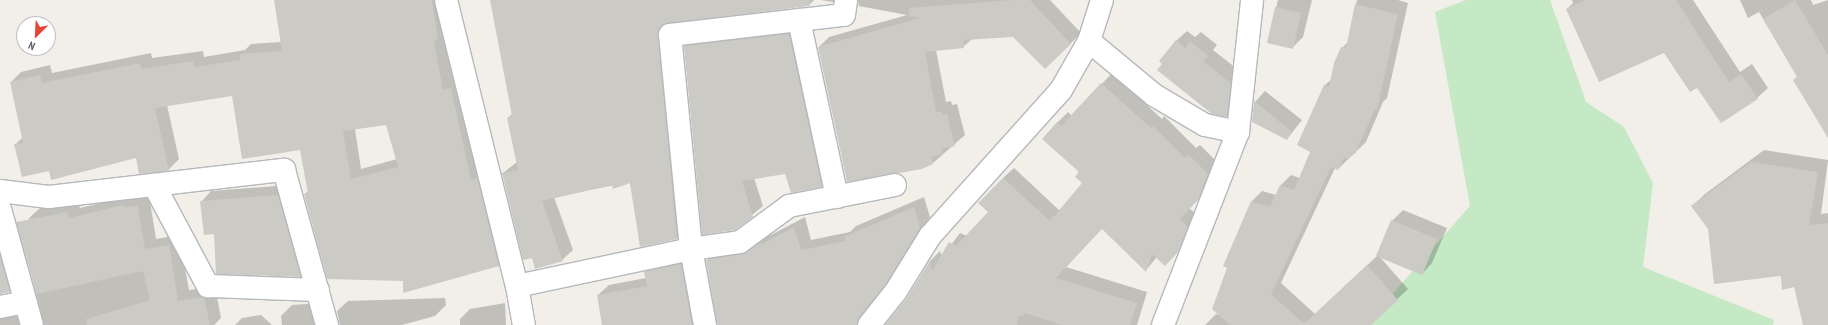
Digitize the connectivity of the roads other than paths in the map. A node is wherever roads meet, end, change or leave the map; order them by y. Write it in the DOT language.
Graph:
graph roads {
  1 [pos="446,0"];
  2 [pos="846,0"];
  3 [pos="1102,0"];
  4 [pos="1252,0"];
  5 [pos="799,20"];
  6 [pos="1089,42"];
  7 [pos="1238,132"];
  8 [pos="154,185"];
  9 [pos="895,185"];
  10 [pos="0,191"];
  11 [pos="837,197"];
  12 [pos="0,209"];
  13 [pos="691,249"];
  14 [pos="517,286"];
  15 [pos="318,290"];
  16 [pos="26,302"];
  17 [pos="0,307"];
  18 [pos="32,325"];
  19 [pos="327,325"];
  20 [pos="524,325"];
  21 [pos="705,325"];
  22 [pos="869,325"];
  23 [pos="1163,325"];
  1 -- 14 [label="street"];
  2 -- 5 [label="street"];
  3 -- 6 [label="street"];
  4 -- 7 [label="street"];
  5 -- 11 [label="street"];
  5 -- 13 [label="street"];
  6 -- 7 [label="street"];
  6 -- 22 [label="street"];
  7 -- 23 [label="street"];
  8 -- 10 [label="street"];
  8 -- 15 [label="street"];
  8 -- 15 [label="street"];
  9 -- 11 [label="street"];
  11 -- 13 [label="street"];
  12 -- 16 [label="street"];
  13 -- 14 [label="street"];
  13 -- 21 [label="street"];
  14 -- 20 [label="street"];
  15 -- 19 [label="street"];
  16 -- 17 [label="street"];
  16 -- 18 [label="street"];
}
